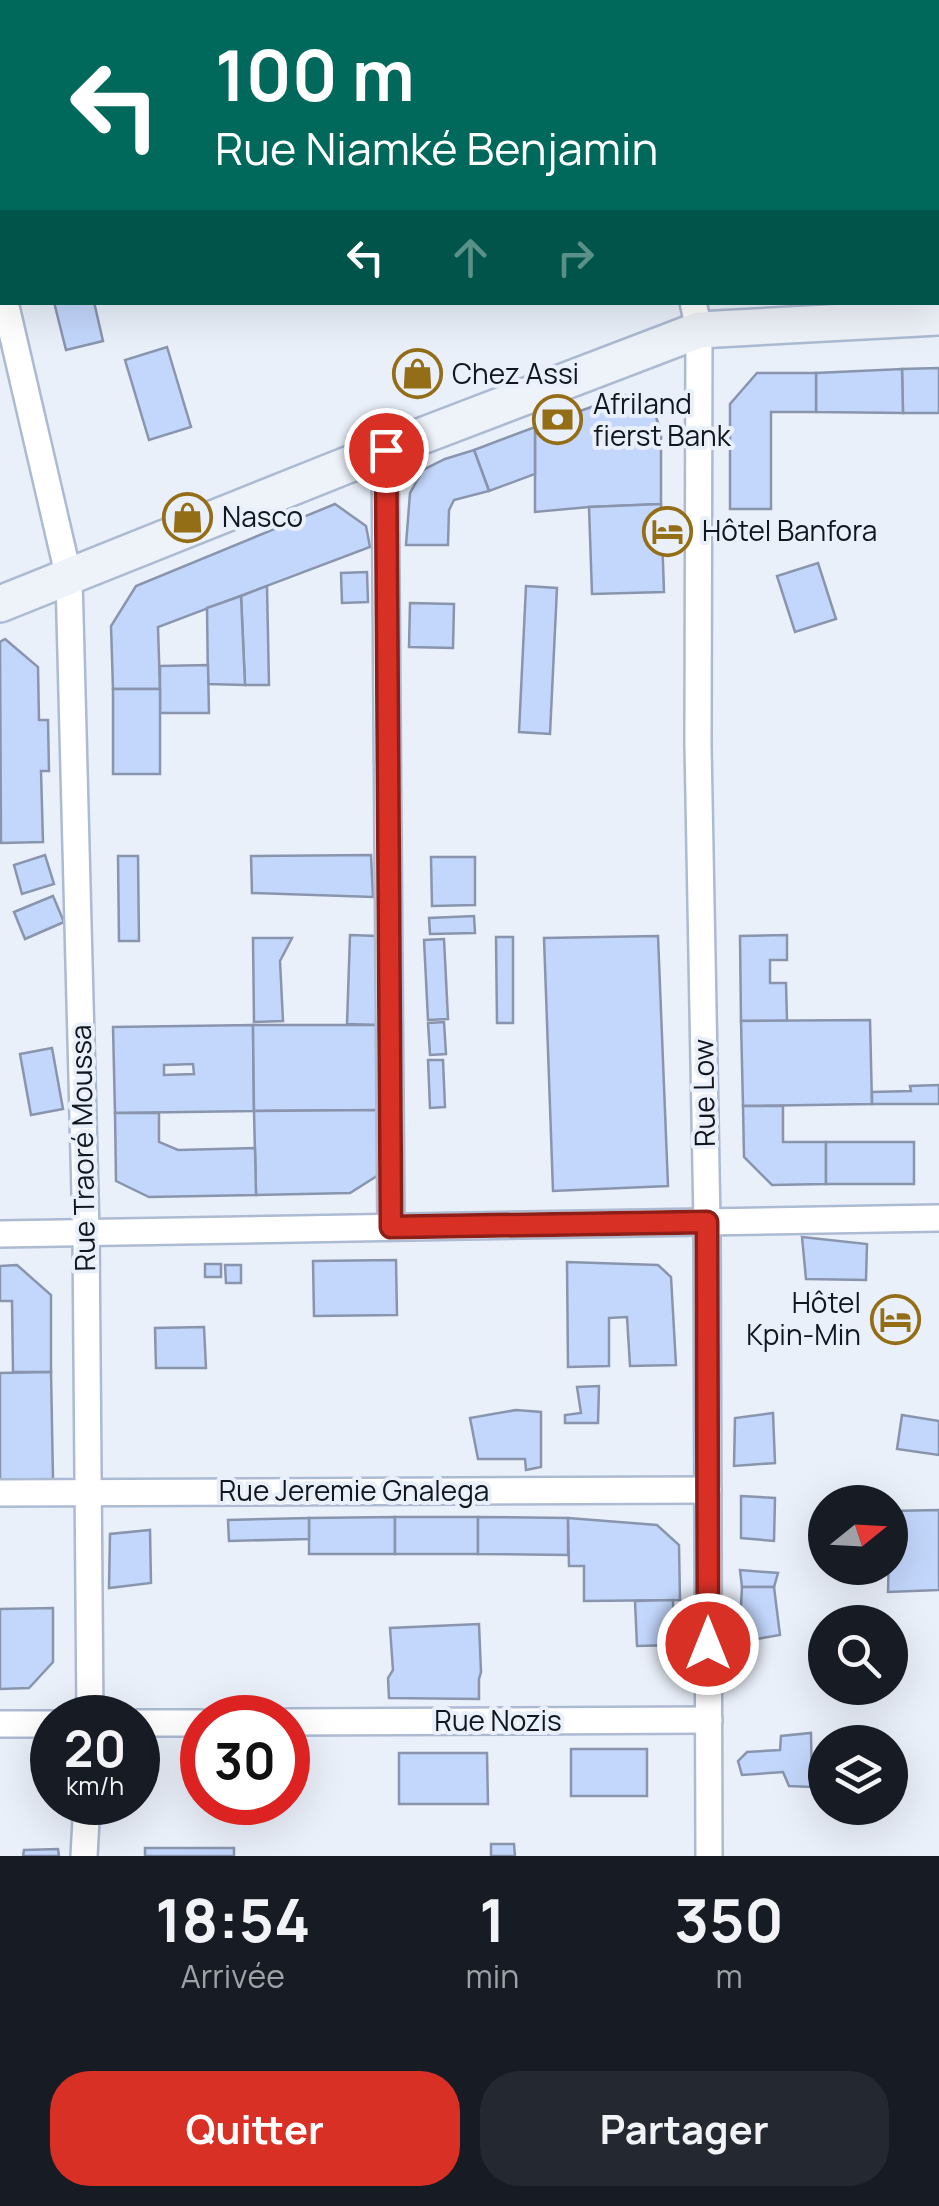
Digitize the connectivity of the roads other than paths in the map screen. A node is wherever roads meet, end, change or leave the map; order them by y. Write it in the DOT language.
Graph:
graph roads {
  1 [pos="6,305"];
  2 [pos="696,316"];
  3 [pos="939,317"];
  4 [pos="386,450"];
  5 [pos="68,578"];
  6 [pos="0,604"];
  7 [pos="939,1218"];
  8 [pos="707,1222"];
  9 [pos="391,1227"];
  10 [pos="86,1232"];
  11 [pos="0,1234"];
  12 [pos="708,1490"];
  13 [pos="88,1492"];
  14 [pos="0,1493"];
  15 [pos="90,1695"];
  16 [pos="709,1720"];
  17 [pos="310,1722"];
  18 [pos="0,1724"];
  19 [pos="30,1724"];
  20 [pos="86,1825"];
  21 [pos="84,1856"];
  22 [pos="710,1856"];
  1 -- 5 [label="street, Rue Traoré Moussa"];
  2 -- 3 [label="street"];
  2 -- 4 [label="street"];
  2 -- 8 [label="street, Rue Low"];
  4 -- 5 [label="street"];
  4 -- 9 [label="street"];
  5 -- 6 [label="street"];
  5 -- 10 [label="street, Rue Traoré Moussa"];
  7 -- 8 [label="street"];
  8 -- 9 [label="street"];
  8 -- 12 [label="street, Rue Low"];
  9 -- 10 [label="street"];
  10 -- 11 [label="street"];
  10 -- 13 [label="street, Rue Traoré Moussa"];
  12 -- 13 [label="street, Rue Jeremie Gnalega"];
  12 -- 16 [label="street, Rue Low"];
  13 -- 14 [label="street, Rue Jeremie Gnalega"];
  13 -- 15 [label="street, Rue Traoré Moussa"];
  16 -- 17 [label="street, Rue Nozis"];
  16 -- 22 [label="street, Rue Low"];
  18 -- 19 [label="street"];
  20 -- 21 [label="street"];
}
